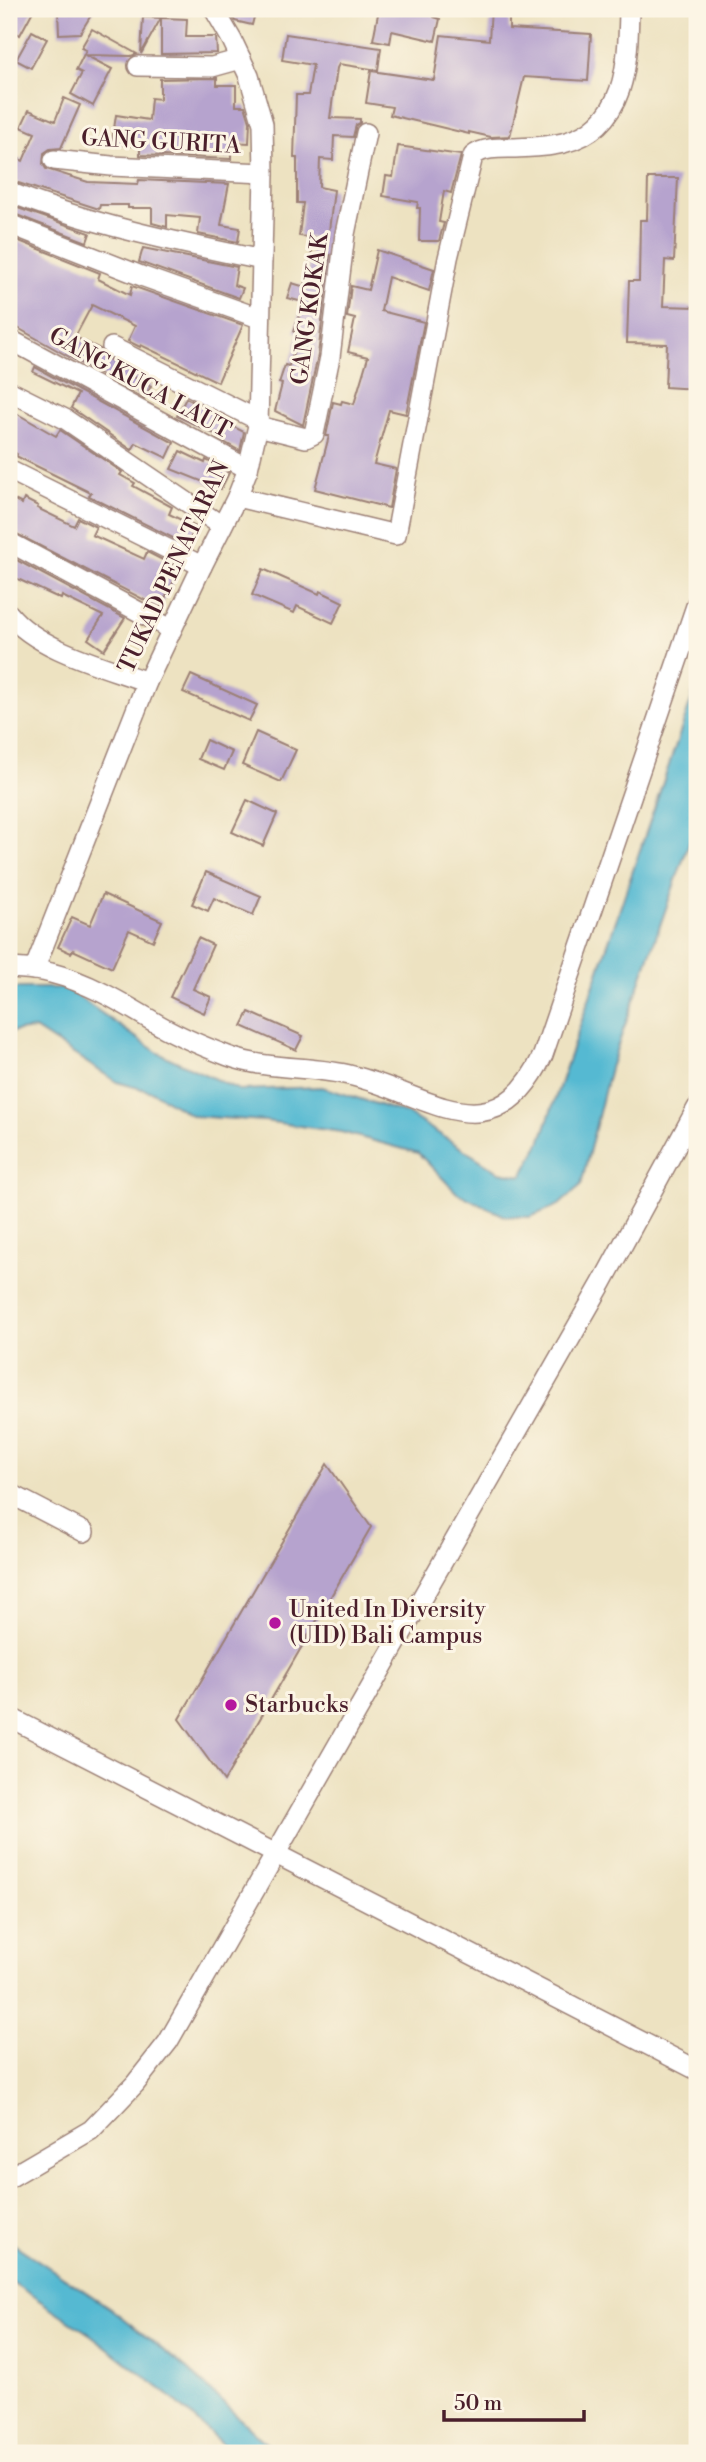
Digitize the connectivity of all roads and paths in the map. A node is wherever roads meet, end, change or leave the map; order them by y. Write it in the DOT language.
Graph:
graph roads {
  1 [pos="214,9"];
  2 [pos="629,9"];
  3 [pos="241,59"];
  4 [pos="138,66"];
  5 [pos="366,133"];
  6 [pos="54,160"];
  7 [pos="264,173"];
  8 [pos="9,192"];
  9 [pos="9,223"];
  10 [pos="262,260"];
  11 [pos="259,318"];
  12 [pos="9,340"];
  13 [pos="112,347"];
  14 [pos="9,391"];
  15 [pos="258,423"];
  16 [pos="9,470"];
  17 [pos="248,470"];
  18 [pos="237,497"];
  19 [pos="222,526"];
  20 [pos="9,542"];
  21 [pos="202,566"];
  22 [pos="697,603"];
  23 [pos="13,627"];
  24 [pos="171,629"];
  25 [pos="147,682"];
  26 [pos="9,968"];
  27 [pos="34,970"];
  28 [pos="697,1108"];
  29 [pos="9,1493"];
  30 [pos="84,1532"];
  31 [pos="9,1717"];
  32 [pos="275,1855"];
  33 [pos="697,2070"];
  34 [pos="9,2178"];
  1 -- 3 [label="street, TUKAD PENATARAN"];
  2 -- 18 [label="street"];
  3 -- 4 [label="street"];
  3 -- 7 [label="street, TUKAD PENATARAN"];
  5 -- 15 [label="street, GANG KOKAK"];
  6 -- 7 [label="street, GANG GURITA"];
  7 -- 10 [label="street, TUKAD PENATARAN"];
  8 -- 10 [label="street"];
  9 -- 11 [label="street"];
  10 -- 11 [label="street, TUKAD PENATARAN"];
  11 -- 15 [label="street, TUKAD PENATARAN"];
  12 -- 17 [label="street, GANG KUCA LAUT"];
  13 -- 15 [label="street"];
  14 -- 19 [label="street"];
  15 -- 17 [label="street, TUKAD PENATARAN"];
  16 -- 21 [label="street"];
  17 -- 18 [label="street, TUKAD PENATARAN"];
  18 -- 19 [label="street, TUKAD PENATARAN"];
  19 -- 21 [label="street, TUKAD PENATARAN"];
  20 -- 24 [label="street"];
  21 -- 24 [label="street, TUKAD PENATARAN"];
  22 -- 27 [label="street"];
  23 -- 25 [label="street"];
  24 -- 25 [label="street, TUKAD PENATARAN"];
  25 -- 27 [label="street, TUKAD PENATARAN"];
  26 -- 27 [label="street"];
  28 -- 32 [label="street"];
  29 -- 30 [label="street"];
  31 -- 32 [label="street"];
  32 -- 33 [label="street"];
  32 -- 34 [label="street"];
}
